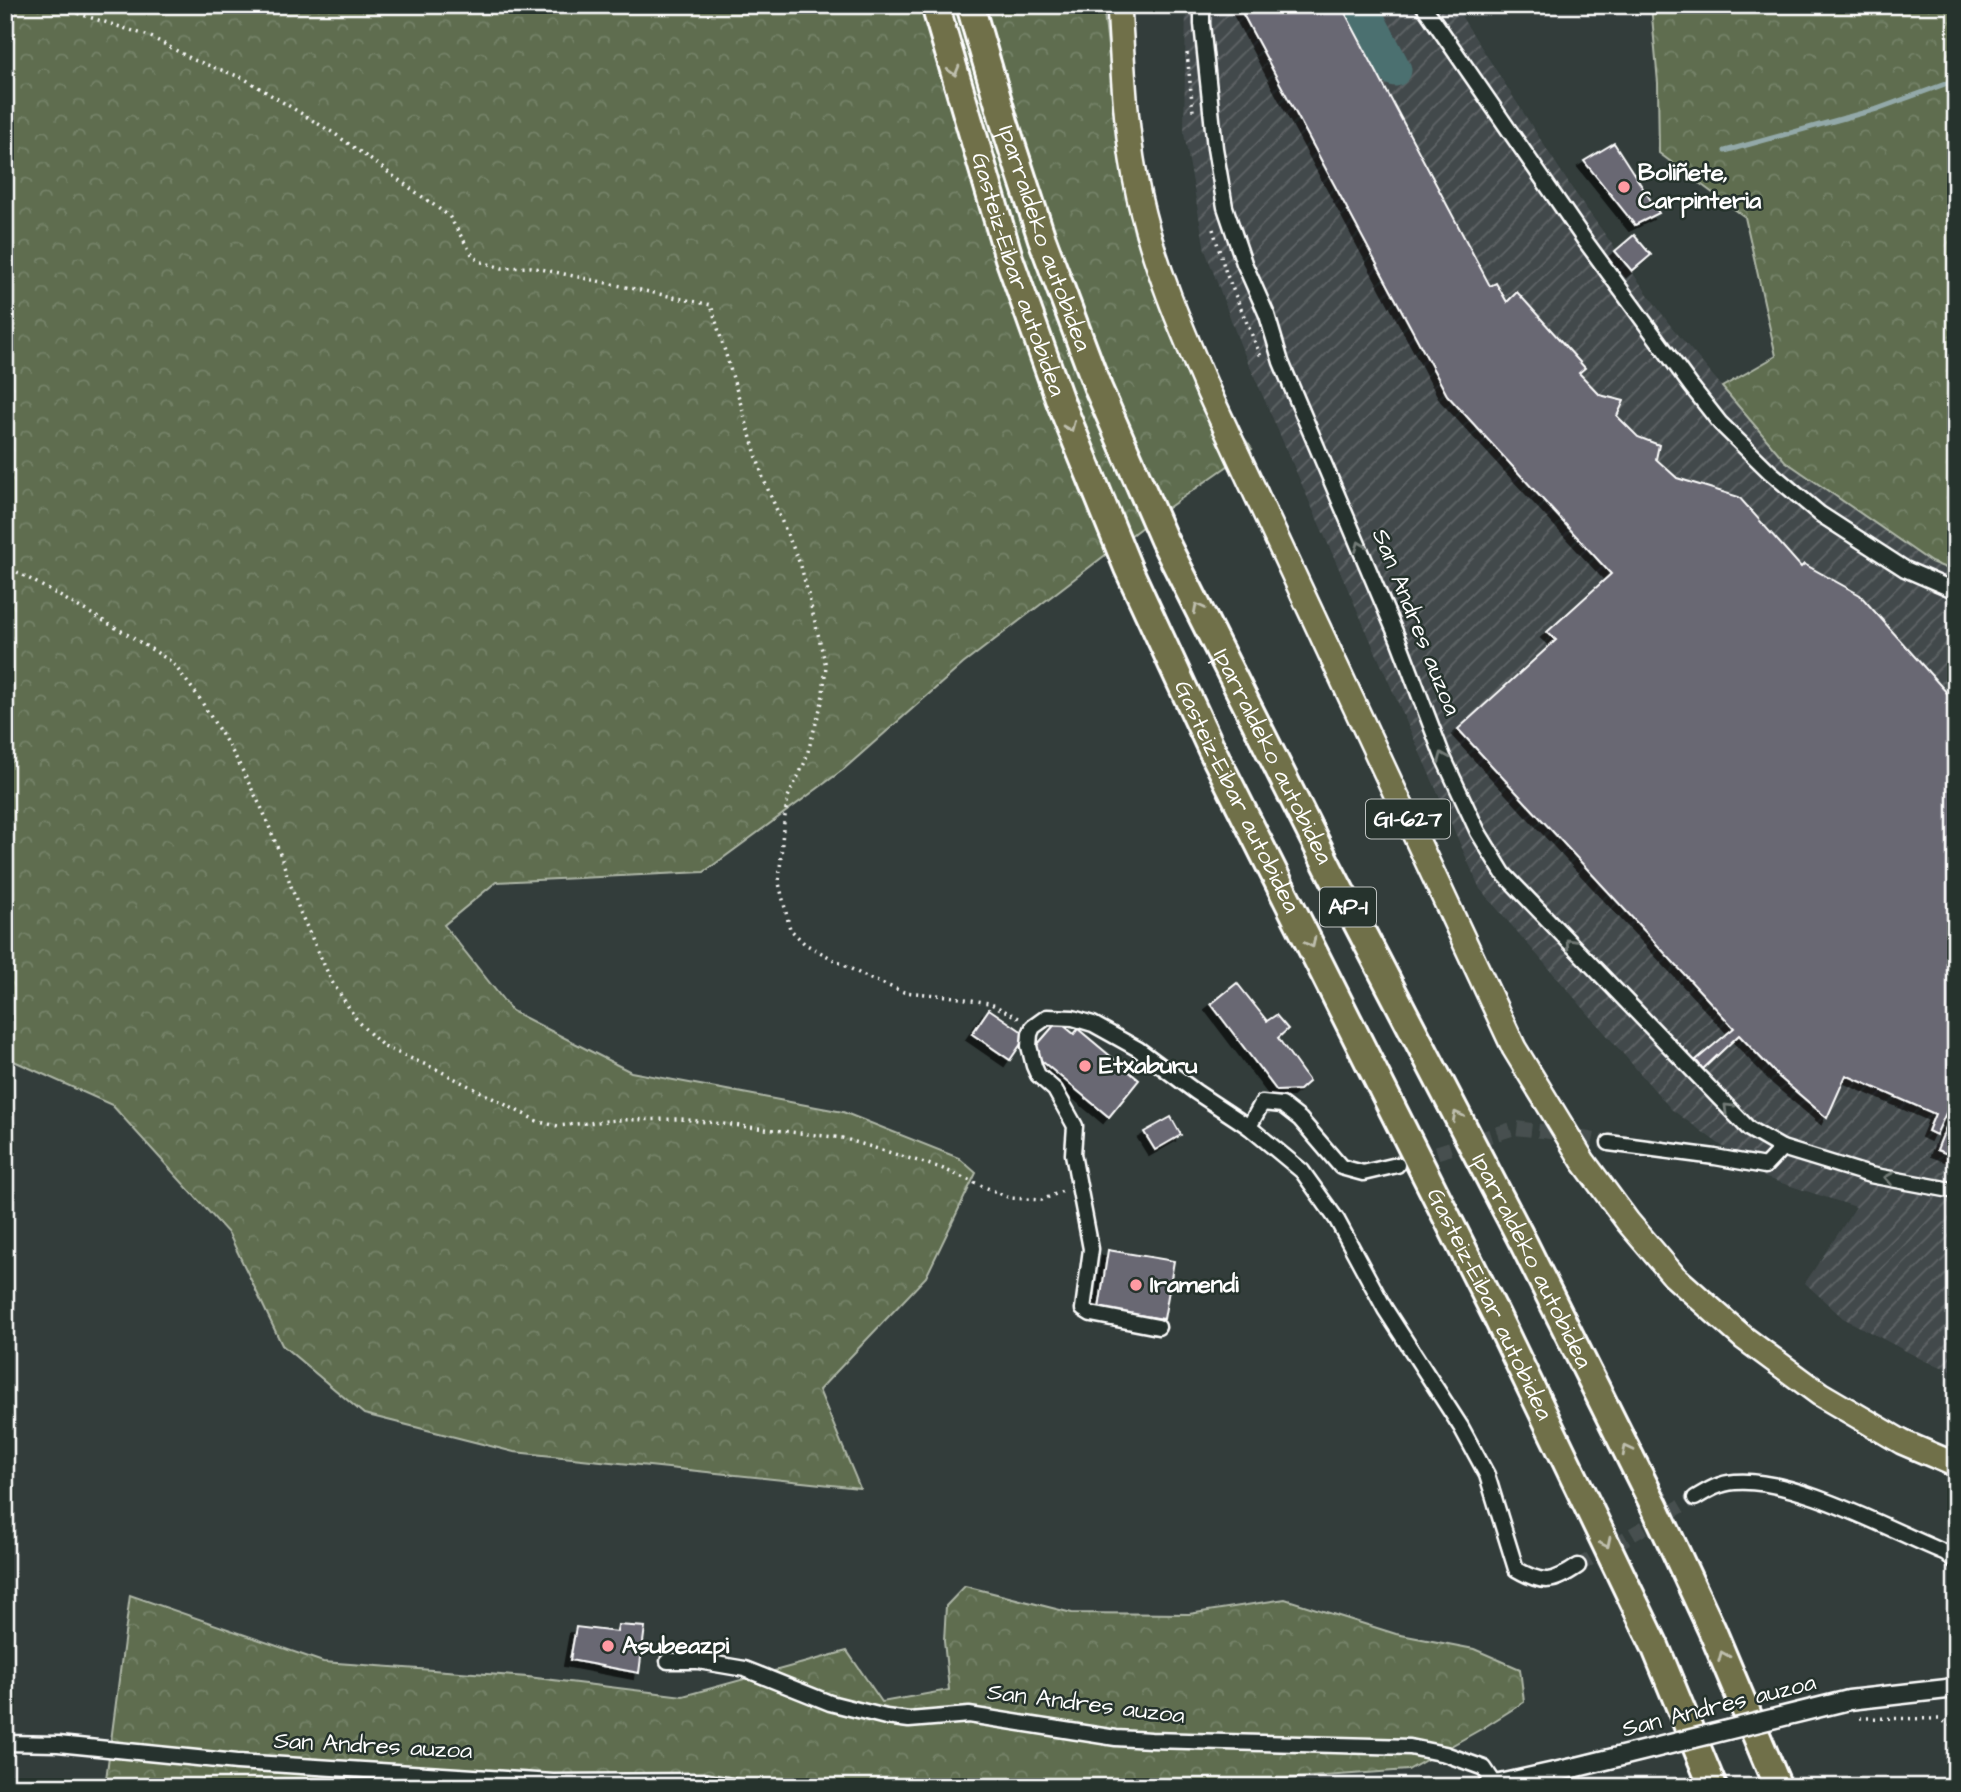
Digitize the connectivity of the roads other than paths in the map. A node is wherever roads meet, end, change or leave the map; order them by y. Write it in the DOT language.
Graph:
graph roads {
  1 [pos="935,5"];
  2 [pos="970,5"];
  3 [pos="1119,5"];
  4 [pos="1202,5"];
  5 [pos="1423,5"];
  6 [pos="1956,591"];
  7 [pos="1249,1127"];
  8 [pos="1609,1143"];
  9 [pos="1782,1149"];
  10 [pos="1397,1165"];
  11 [pos="1956,1191"];
  12 [pos="1158,1327"];
  13 [pos="1956,1465"];
  14 [pos="1695,1497"];
  15 [pos="1956,1562"];
  16 [pos="1578,1566"];
  17 [pos="668,1661"];
  18 [pos="1956,1688"];
  19 [pos="5,1743"];
  20 [pos="1492,1786"];
  21 [pos="738,1787"];
  22 [pos="1713,1787"];
  23 [pos="1778,1787"];
  1 -- 22 [label="highway, Gasteiz-Eibar autobidea / AP-1, one-way"];
  23 -- 2 [label="highway, Iparraldeko autobidea / AP-1, one-way"];
  3 -- 13 [label="main road, GI-627"];
  9 -- 4 [label="street, San Andres auzoa, one-way"];
  5 -- 6 [label="street"];
  7 -- 10 [label="street"];
  7 -- 12 [label="street"];
  7 -- 16 [label="street"];
  8 -- 9 [label="street"];
  11 -- 9 [label="street, San Andres auzoa, one-way"];
  14 -- 15 [label="street"];
  17 -- 20 [label="street, San Andres auzoa"];
  18 -- 20 [label="street, San Andres auzoa, bridge"];
  19 -- 21 [label="street, San Andres auzoa"];
}
